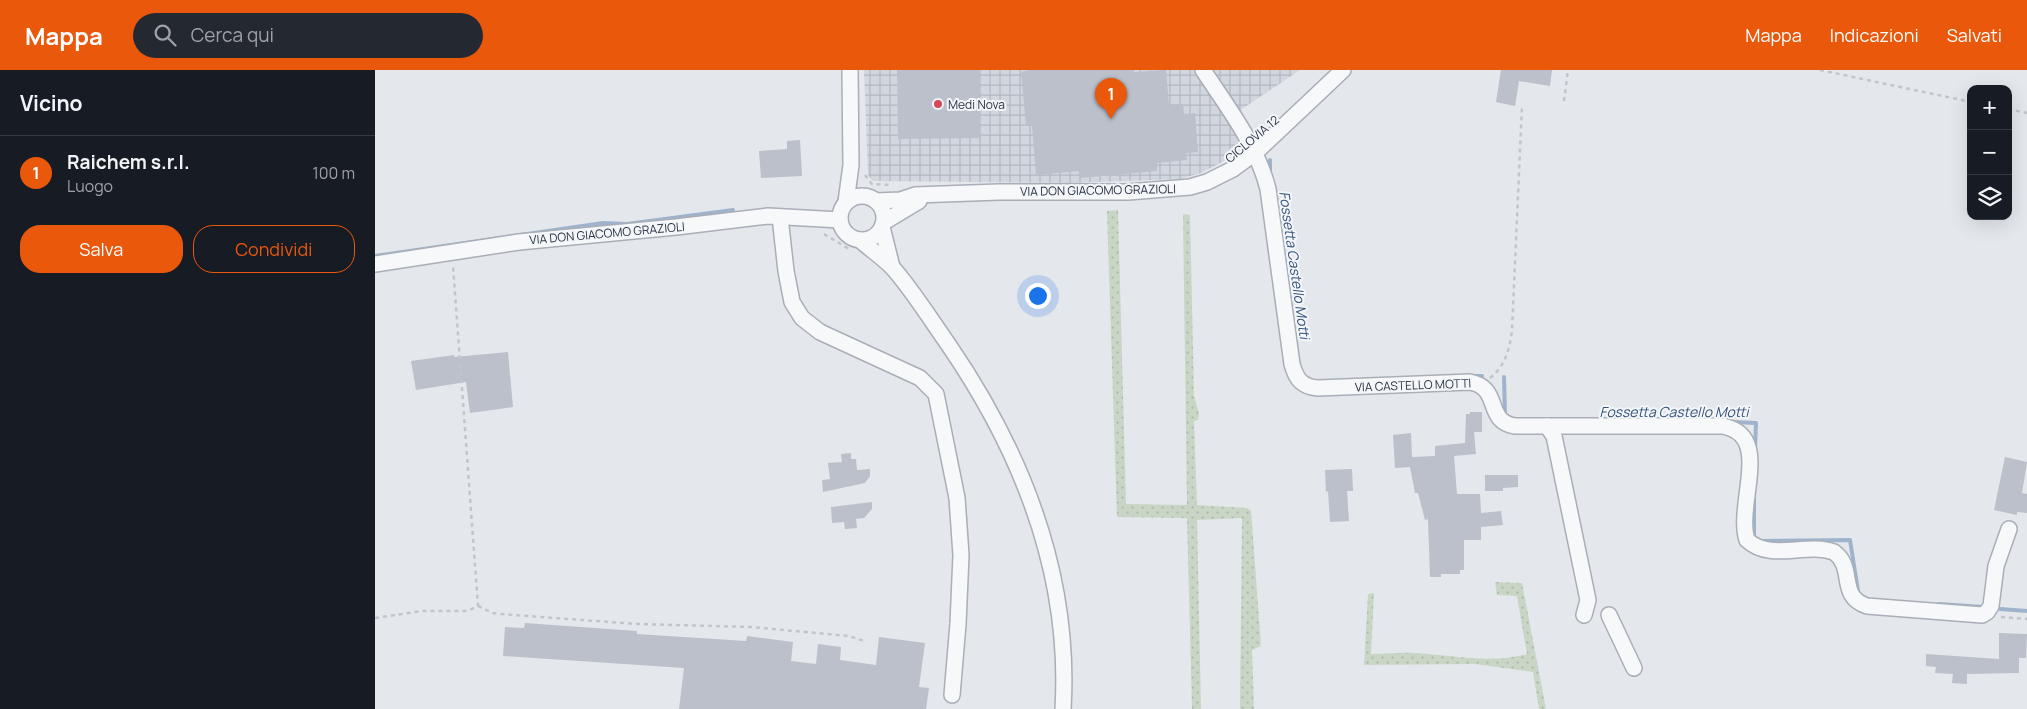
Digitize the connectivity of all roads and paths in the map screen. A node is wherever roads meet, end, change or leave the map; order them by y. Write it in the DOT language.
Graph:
graph roads {
  1 [pos="850,70"];
  2 [pos="1203,70"];
  3 [pos="1343,70"];
  4 [pos="1569,70"];
  5 [pos="1820,70"];
  6 [pos="1564,101"];
  7 [pos="1967,101"];
  8 [pos="1522,106"];
  9 [pos="2012,110"];
  10 [pos="2027,113"];
  11 [pos="1255,153"];
  12 [pos="858,167"];
  13 [pos="900,185"];
  14 [pos="931,195"];
  15 [pos="872,199"];
  16 [pos="847,202"];
  17 [pos="780,217"];
  18 [pos="840,220"];
  19 [pos="883,225"];
  20 [pos="860,240"];
  21 [pos="452,252"];
  22 [pos="375,264"];
  23 [pos="892,267"];
  24 [pos="1477,383"];
  25 [pos="1547,426"];
  26 [pos="2009,529"];
  27 [pos="1588,600"];
  28 [pos="478,606"];
  29 [pos="1982,615"];
  30 [pos="1584,616"];
  31 [pos="375,618"];
  32 [pos="2027,619"];
  33 [pos="863,641"];
  34 [pos="1634,668"];
  35 [pos="952,696"];
  36 [pos="1063,709"];
  1 -- 12 [label="street"];
  2 -- 11 [label="street, VIA CASTELLO MOTTI"];
  3 -- 11 [label="street, VIA DON GIACOMO GRAZIOLI"];
  4 -- 6 [label="path"];
  5 -- 7 [label="path"];
  8 -- 24 [label="path"];
  9 -- 10 [label="path"];
  11 -- 14 [label="street, VIA DON GIACOMO GRAZIOLI"];
  11 -- 24 [label="street, VIA CASTELLO MOTTI"];
  12 -- 13 [label="path"];
  12 -- 15 [label="street"];
  12 -- 16 [label="street"];
  14 -- 15 [label="street, VIA DON GIACOMO GRAZIOLI"];
  14 -- 19 [label="street, VIA DON GIACOMO GRAZIOLI"];
  15 -- 16 [label="street"];
  15 -- 19 [label="street"];
  16 -- 18 [label="street"];
  17 -- 18 [label="street, VIA DON GIACOMO GRAZIOLI"];
  17 -- 21 [label="street, VIA DON GIACOMO GRAZIOLI"];
  17 -- 35 [label="street"];
  18 -- 20 [label="street"];
  19 -- 20 [label="street"];
  19 -- 23 [label="street"];
  20 -- 23 [label="street"];
  21 -- 22 [label="street, VIA DON GIACOMO GRAZIOLI"];
  21 -- 28 [label="path"];
  23 -- 36 [label="street"];
  24 -- 25 [label="street, VIA CASTELLO MOTTI"];
  25 -- 27 [label="street"];
  25 -- 29 [label="street, VIA CASTELLO MOTTI"];
  26 -- 29 [label="street"];
  27 -- 30 [label="street"];
  27 -- 34 [label="street"];
  28 -- 31 [label="path"];
  28 -- 33 [label="path"];
  29 -- 32 [label="path"];
}
